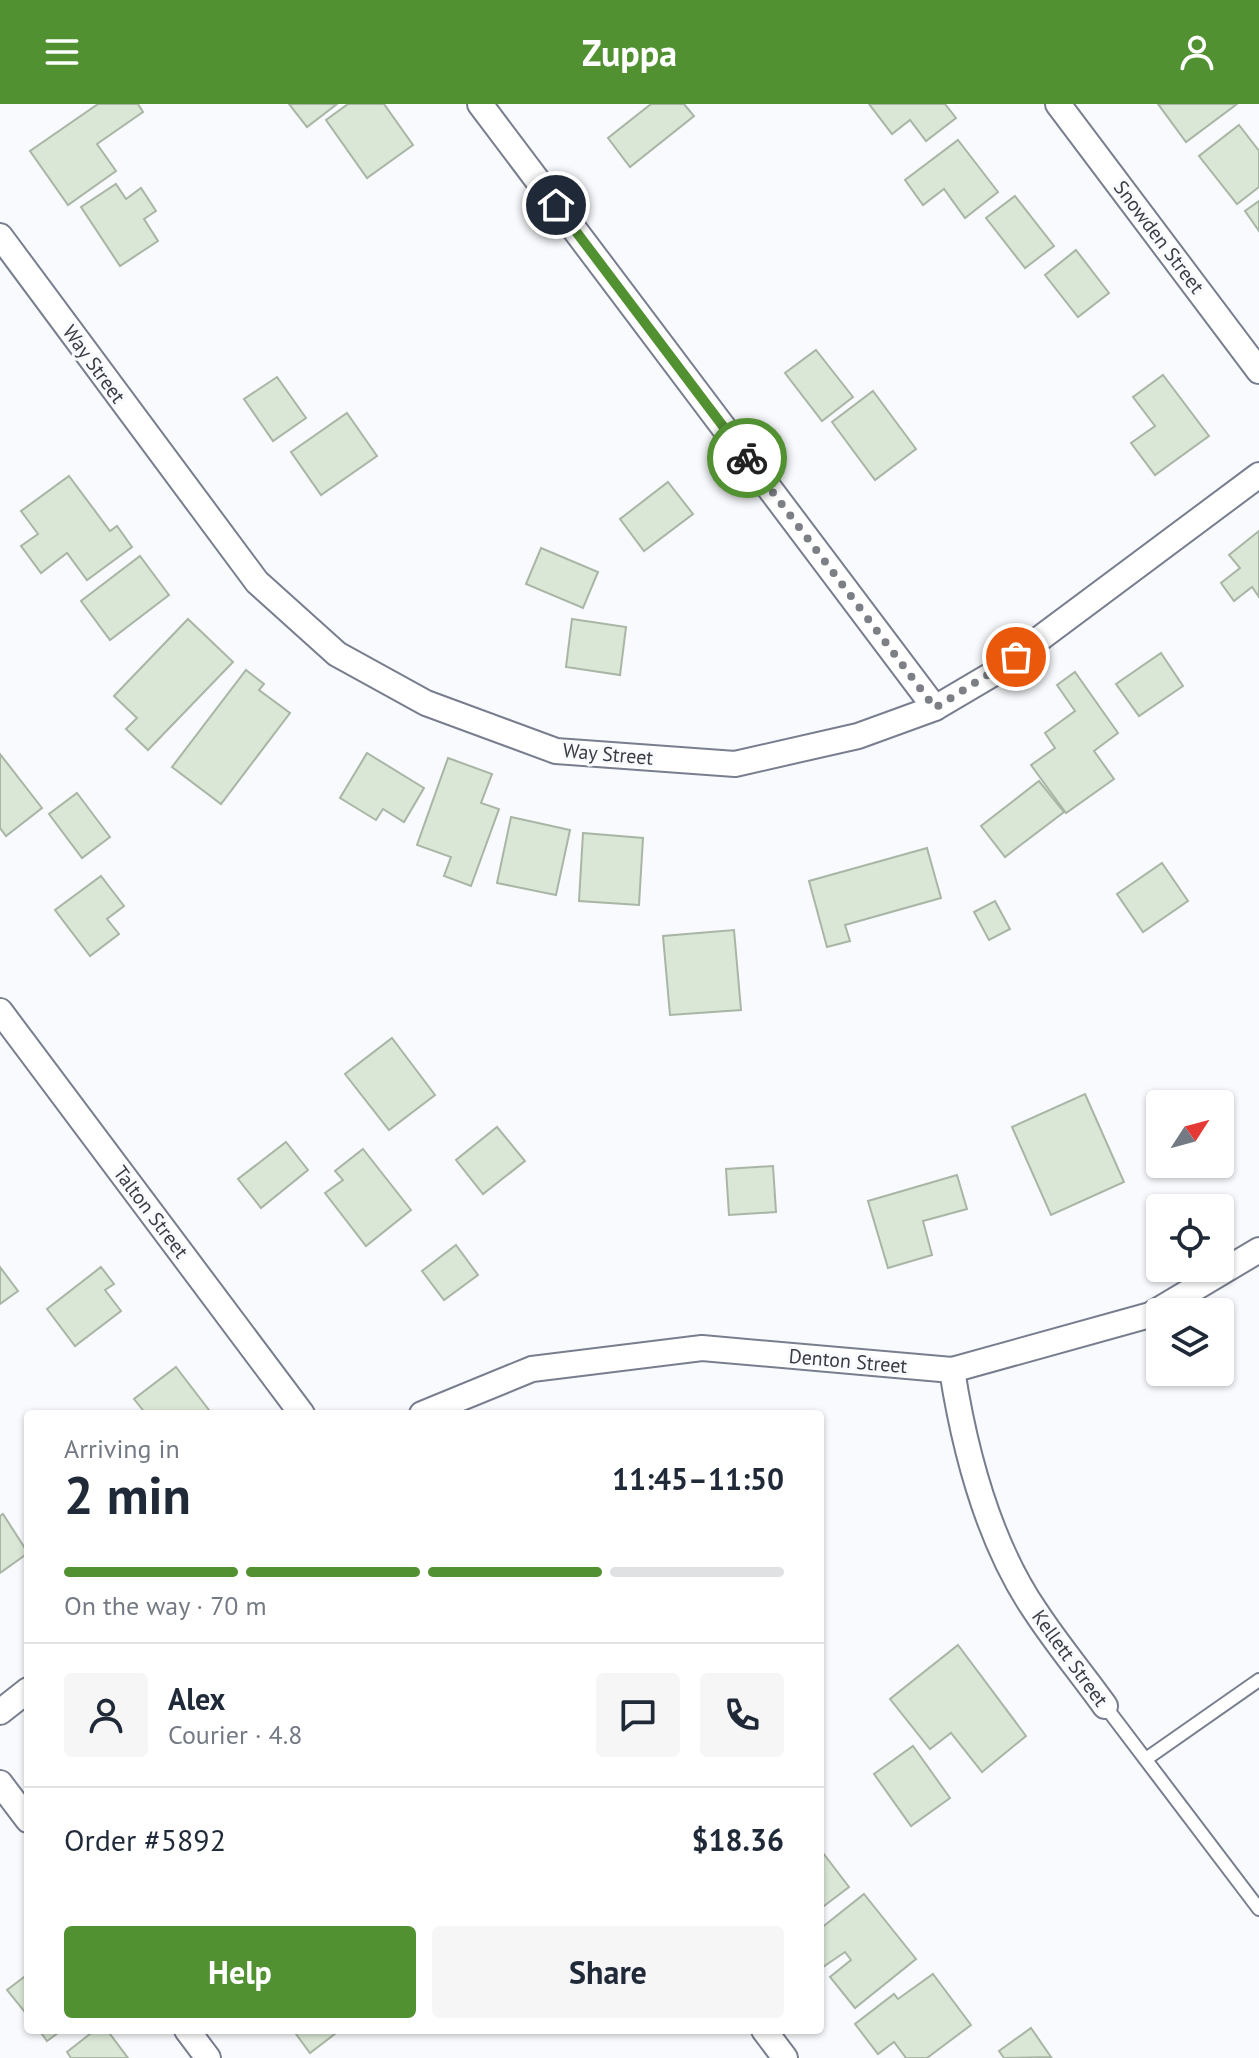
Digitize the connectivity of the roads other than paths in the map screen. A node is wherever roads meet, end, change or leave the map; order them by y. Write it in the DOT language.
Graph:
graph roads {
  1 [pos="480,104"];
  2 [pos="1058,104"];
  3 [pos="0,236"];
  4 [pos="1259,371"];
  5 [pos="1259,475"];
  6 [pos="935,708"];
  7 [pos="0,1011"];
  8 [pos="1259,1250"];
  9 [pos="952,1370"];
  10 [pos="299,1410"];
  11 [pos="432,1410"];
  12 [pos="1259,1680"];
  13 [pos="24,1693"];
  14 [pos="1105,1706"];
  15 [pos="0,1712"];
  16 [pos="1146,1759"];
  17 [pos="0,1783"];
  18 [pos="24,1815"];
  19 [pos="1259,1909"];
  20 [pos="190,2034"];
  21 [pos="767,2034"];
  22 [pos="208,2058"];
  23 [pos="785,2058"];
  1 -- 6 [label="street"];
  2 -- 4 [label="street, Snowden Street"];
  3 -- 6 [label="street, Way Street"];
  5 -- 6 [label="street, Way Street"];
  7 -- 10 [label="street, Talton Street"];
  8 -- 9 [label="street, Denton Street"];
  9 -- 11 [label="street, Denton Street"];
  9 -- 14 [label="street, Kellett Street"];
  12 -- 16 [label="lane"];
  13 -- 15 [label="street"];
  14 -- 16 [label="lane, Kellett Street"];
  16 -- 19 [label="lane, Kellett Street"];
  17 -- 18 [label="street"];
  20 -- 22 [label="street"];
  21 -- 23 [label="street"];
}
